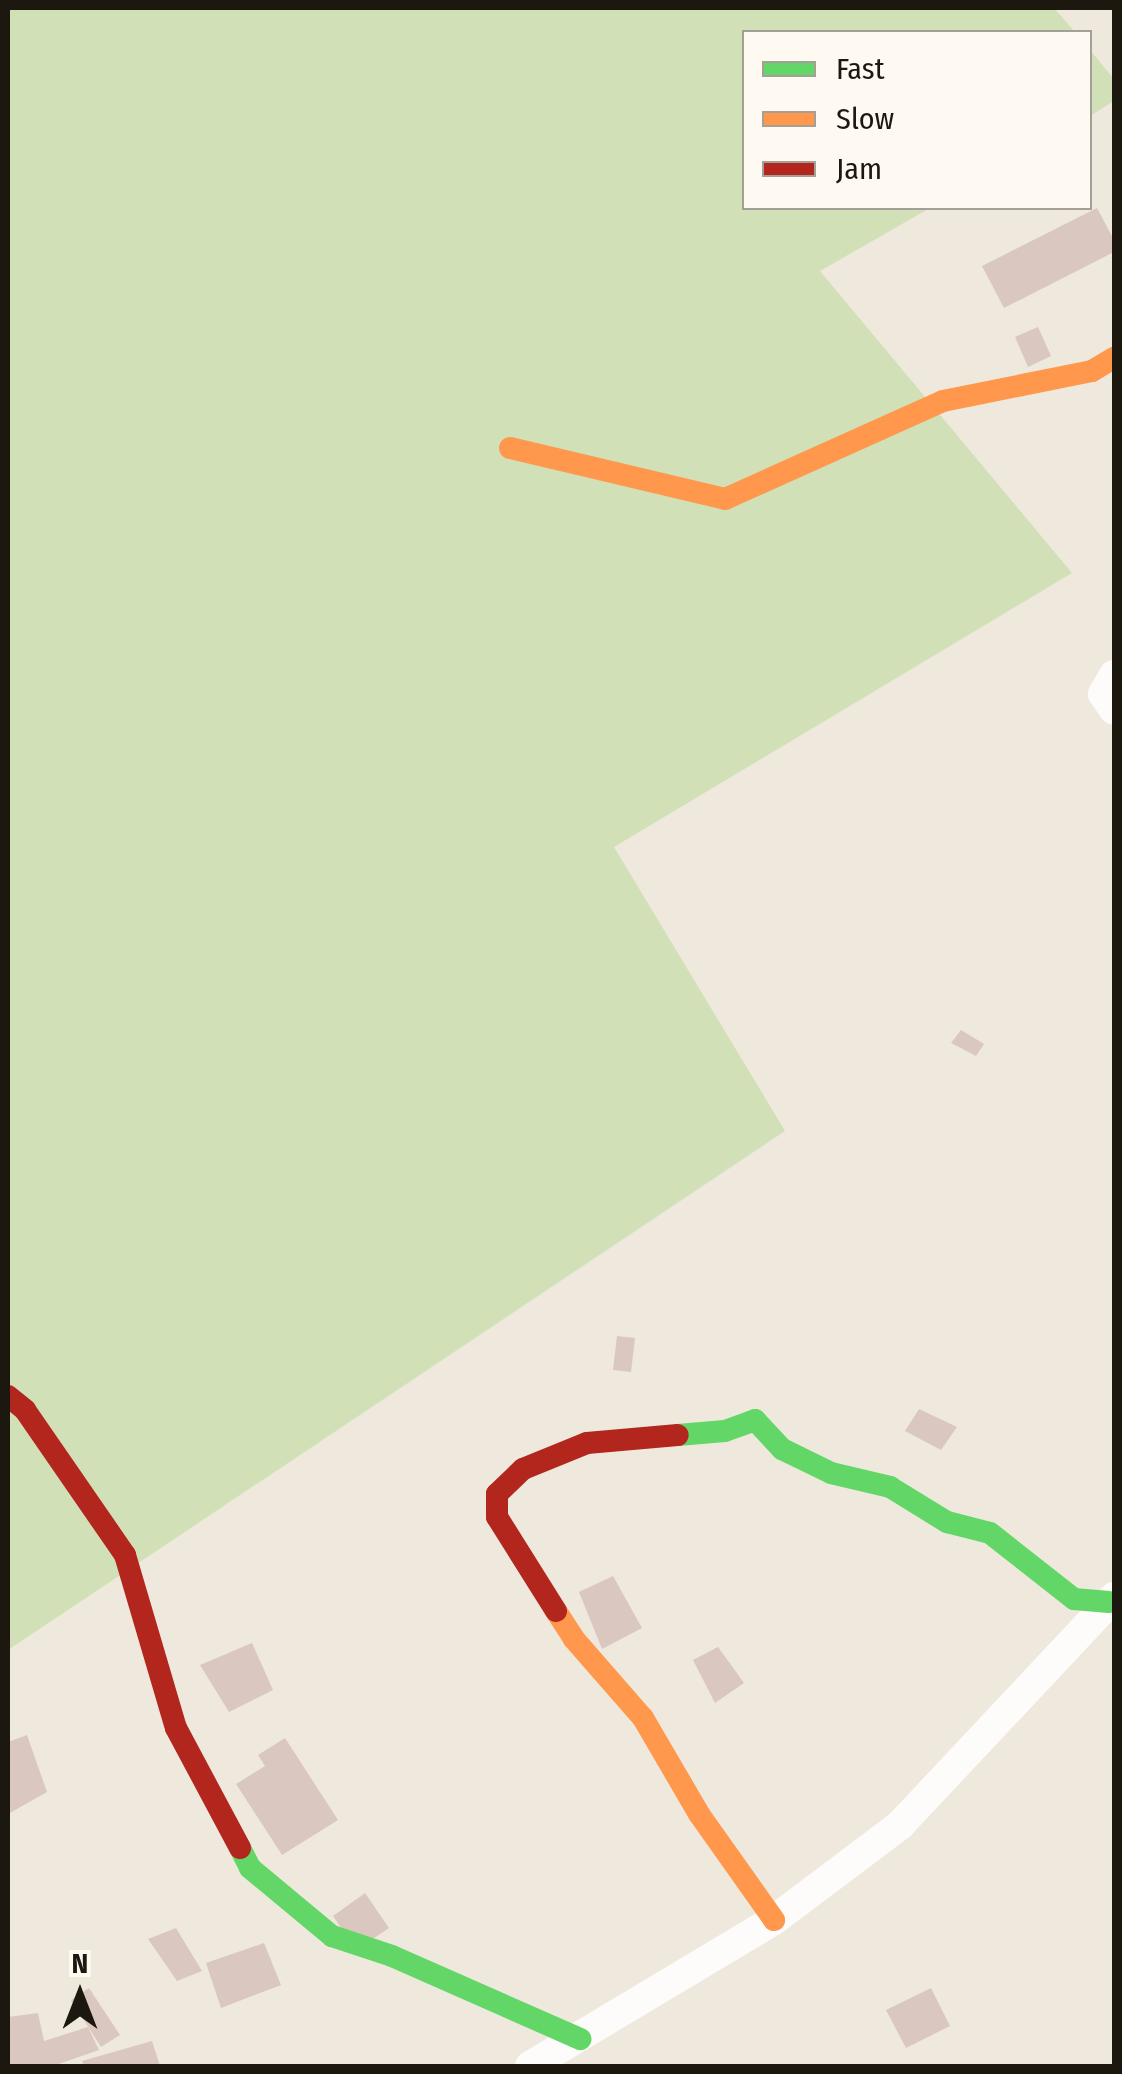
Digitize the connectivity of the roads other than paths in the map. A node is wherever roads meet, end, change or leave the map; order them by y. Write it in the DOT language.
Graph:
graph roads {
  1 [pos="1114,358"];
  2 [pos="510,448"];
  3 [pos="1114,674"];
  4 [pos="1114,710"];
  5 [pos="8,1396"];
  6 [pos="1112,1600"];
  7 [pos="774,1920"];
  8 [pos="580,2039"];
  9 [pos="530,2066"];
  1 -- 2 [label="street"];
  3 -- 4 [label="street"];
  5 -- 8 [label="street"];
  6 -- 7 [label="street"];
  6 -- 7 [label="street"];
  7 -- 8 [label="street"];
  8 -- 9 [label="street"];
}
